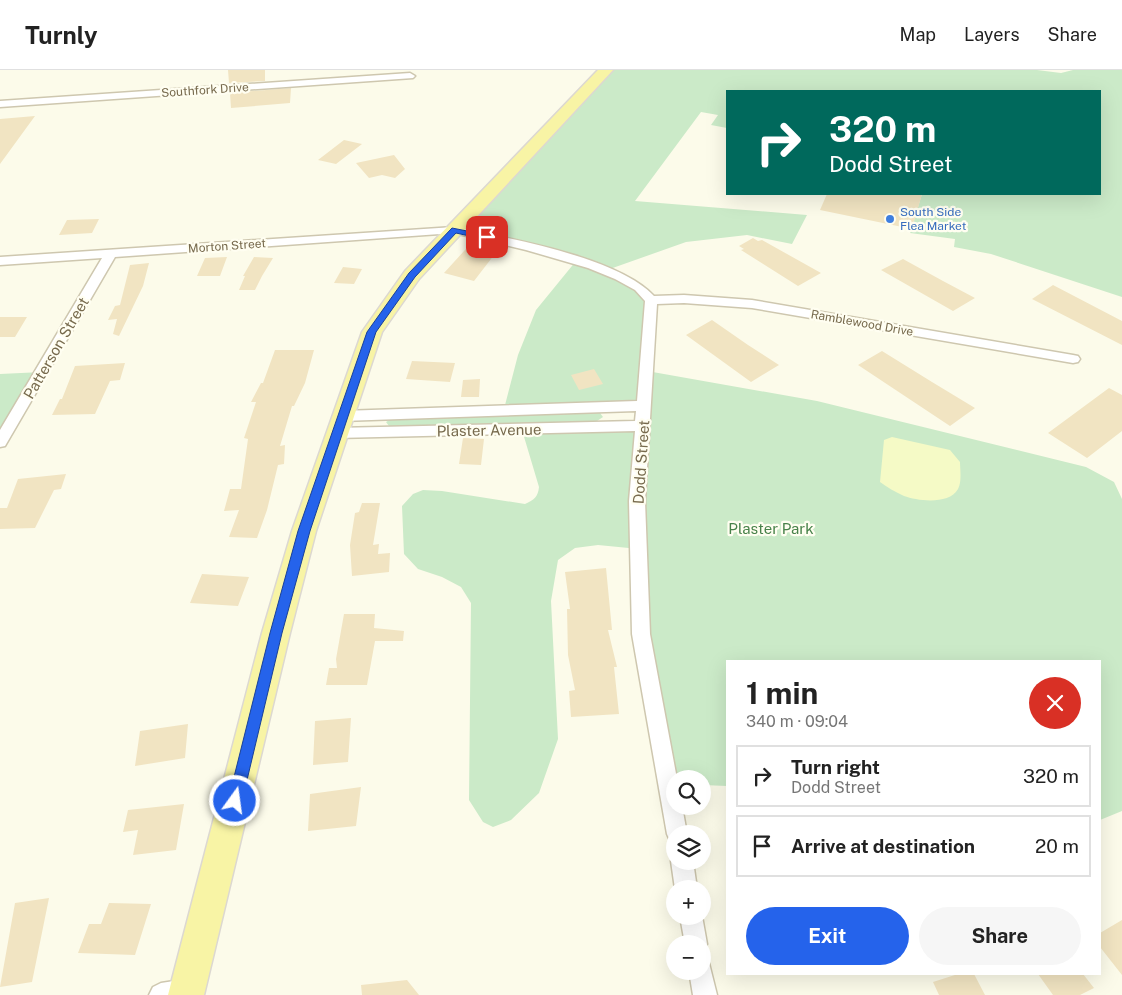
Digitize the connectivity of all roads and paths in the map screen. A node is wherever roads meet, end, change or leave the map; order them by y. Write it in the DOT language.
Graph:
graph roads {
  1 [pos="606,70"];
  2 [pos="410,76"];
  3 [pos="0,104"];
  4 [pos="454,230"];
  5 [pos="111,253"];
  6 [pos="0,261"];
  7 [pos="651,300"];
  8 [pos="1073,358"];
  9 [pos="644,406"];
  10 [pos="339,424"];
  11 [pos="643,426"];
  12 [pos="0,442"];
  13 [pos="675,825"];
  14 [pos="702,980"];
  15 [pos="187,993"];
  16 [pos="161,995"];
  17 [pos="705,995"];
  1 -- 4 [label="main road"];
  2 -- 3 [label="street, Southfork Drive"];
  4 -- 5 [label="street, Morton Street"];
  4 -- 7 [label="street"];
  4 -- 10 [label="main road"];
  5 -- 6 [label="street, Morton Street"];
  5 -- 12 [label="street, Patterson Street"];
  7 -- 8 [label="street, Ramblewood Drive"];
  7 -- 9 [label="street, Dodd Street"];
  9 -- 10 [label="street, Plaster Avenue"];
  9 -- 11 [label="street, Dodd Street"];
  10 -- 11 [label="street, Plaster Avenue"];
  10 -- 15 [label="main road"];
  11 -- 13 [label="street, Dodd Street"];
  14 -- 17 [label="street"];
  15 -- 16 [label="street"];
}
